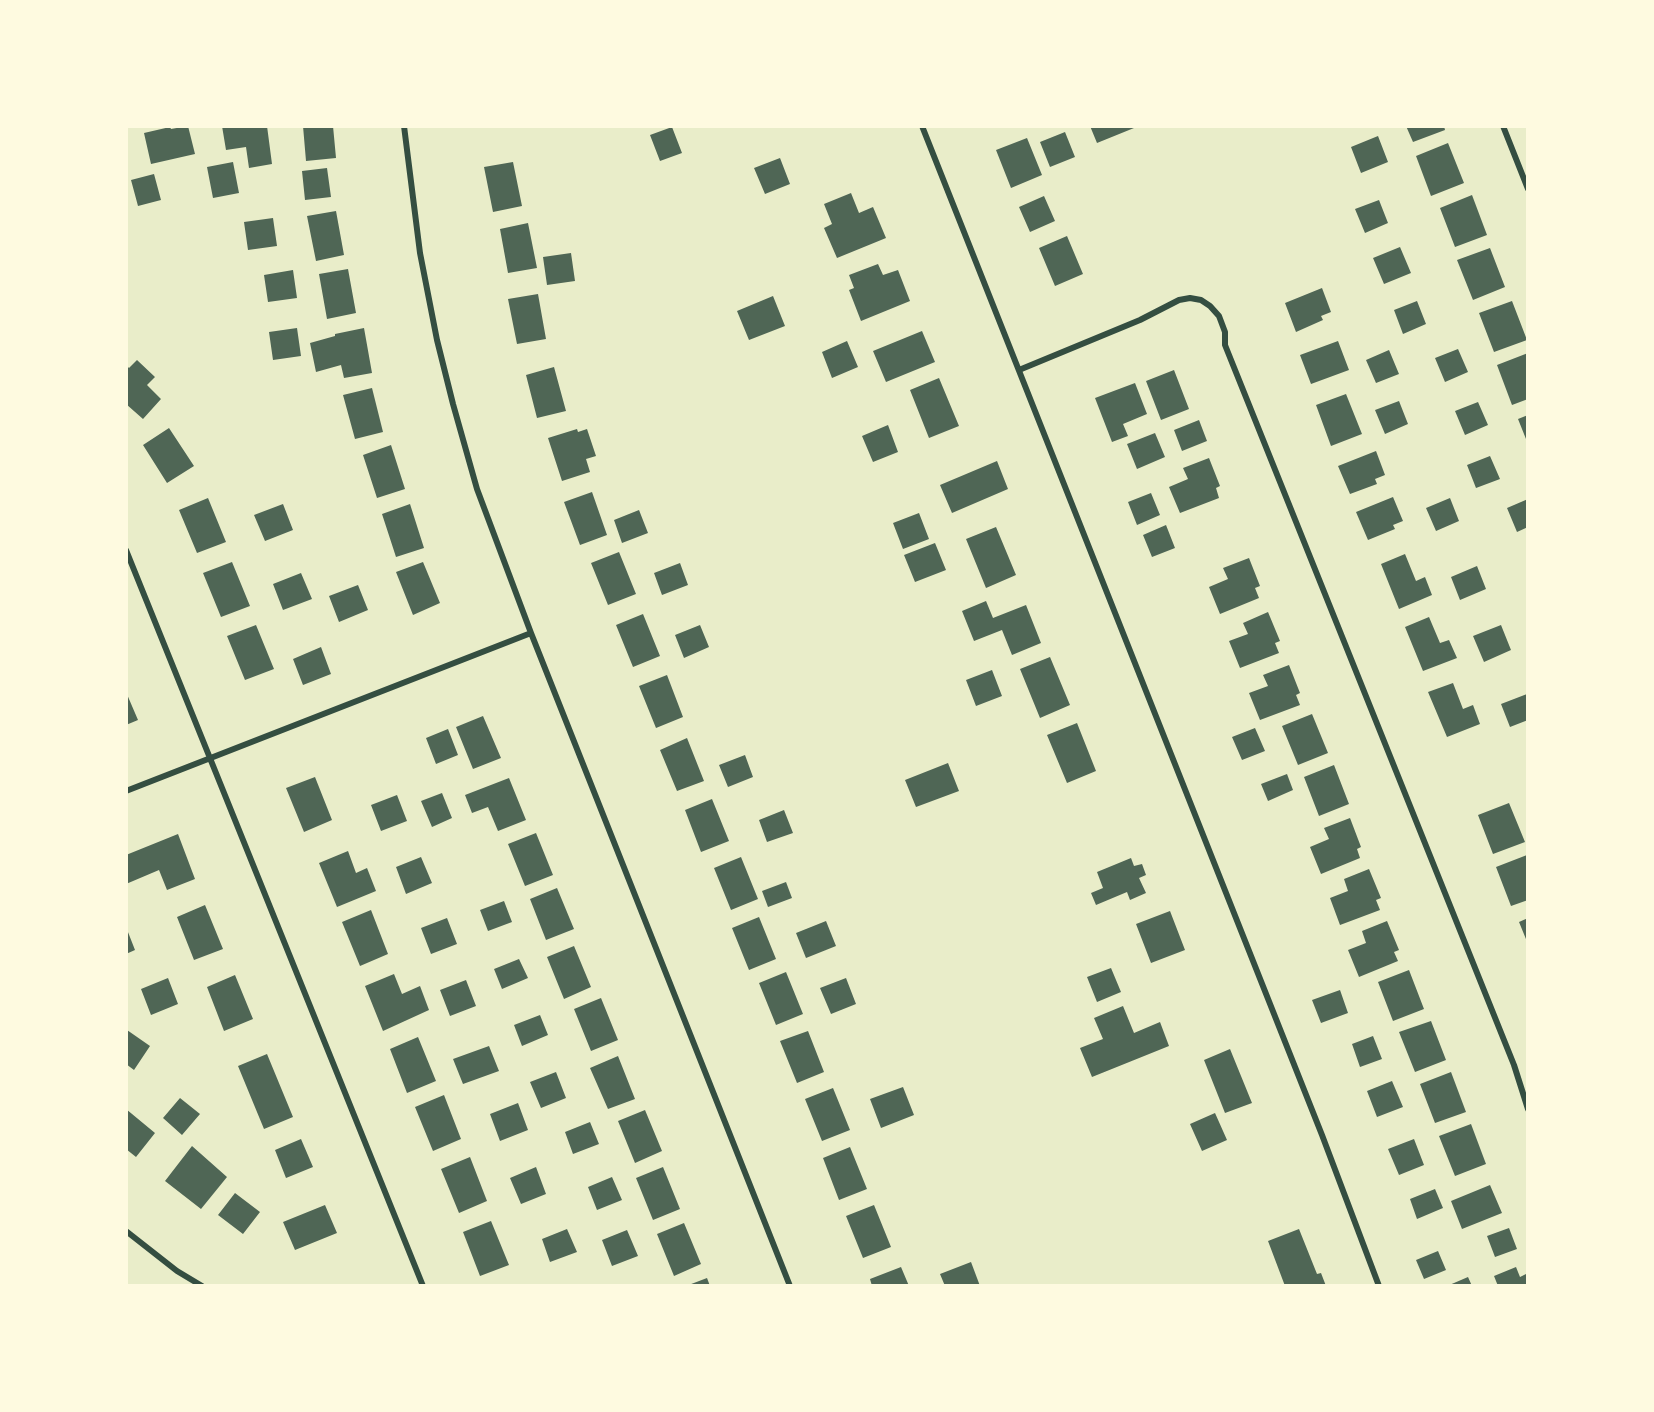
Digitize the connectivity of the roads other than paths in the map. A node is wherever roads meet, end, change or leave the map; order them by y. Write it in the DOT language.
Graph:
graph roads {
  1 [pos="405,126"];
  2 [pos="922,126"];
  3 [pos="1503,126"];
  4 [pos="1528,189"];
  5 [pos="1019,370"];
  6 [pos="126,550"];
  7 [pos="531,633"];
  8 [pos="209,759"];
  9 [pos="126,791"];
  10 [pos="1528,1109"];
  11 [pos="126,1231"];
  12 [pos="422,1284"];
  13 [pos="202,1286"];
  14 [pos="413,1286"];
  15 [pos="790,1286"];
  16 [pos="1379,1286"];
  1 -- 7 [label="street"];
  2 -- 5 [label="street"];
  3 -- 4 [label="street"];
  5 -- 10 [label="street"];
  5 -- 16 [label="street"];
  6 -- 8 [label="street"];
  7 -- 8 [label="street"];
  7 -- 15 [label="street"];
  8 -- 9 [label="street"];
  8 -- 12 [label="street"];
  11 -- 13 [label="street"];
  12 -- 14 [label="street"];
}
